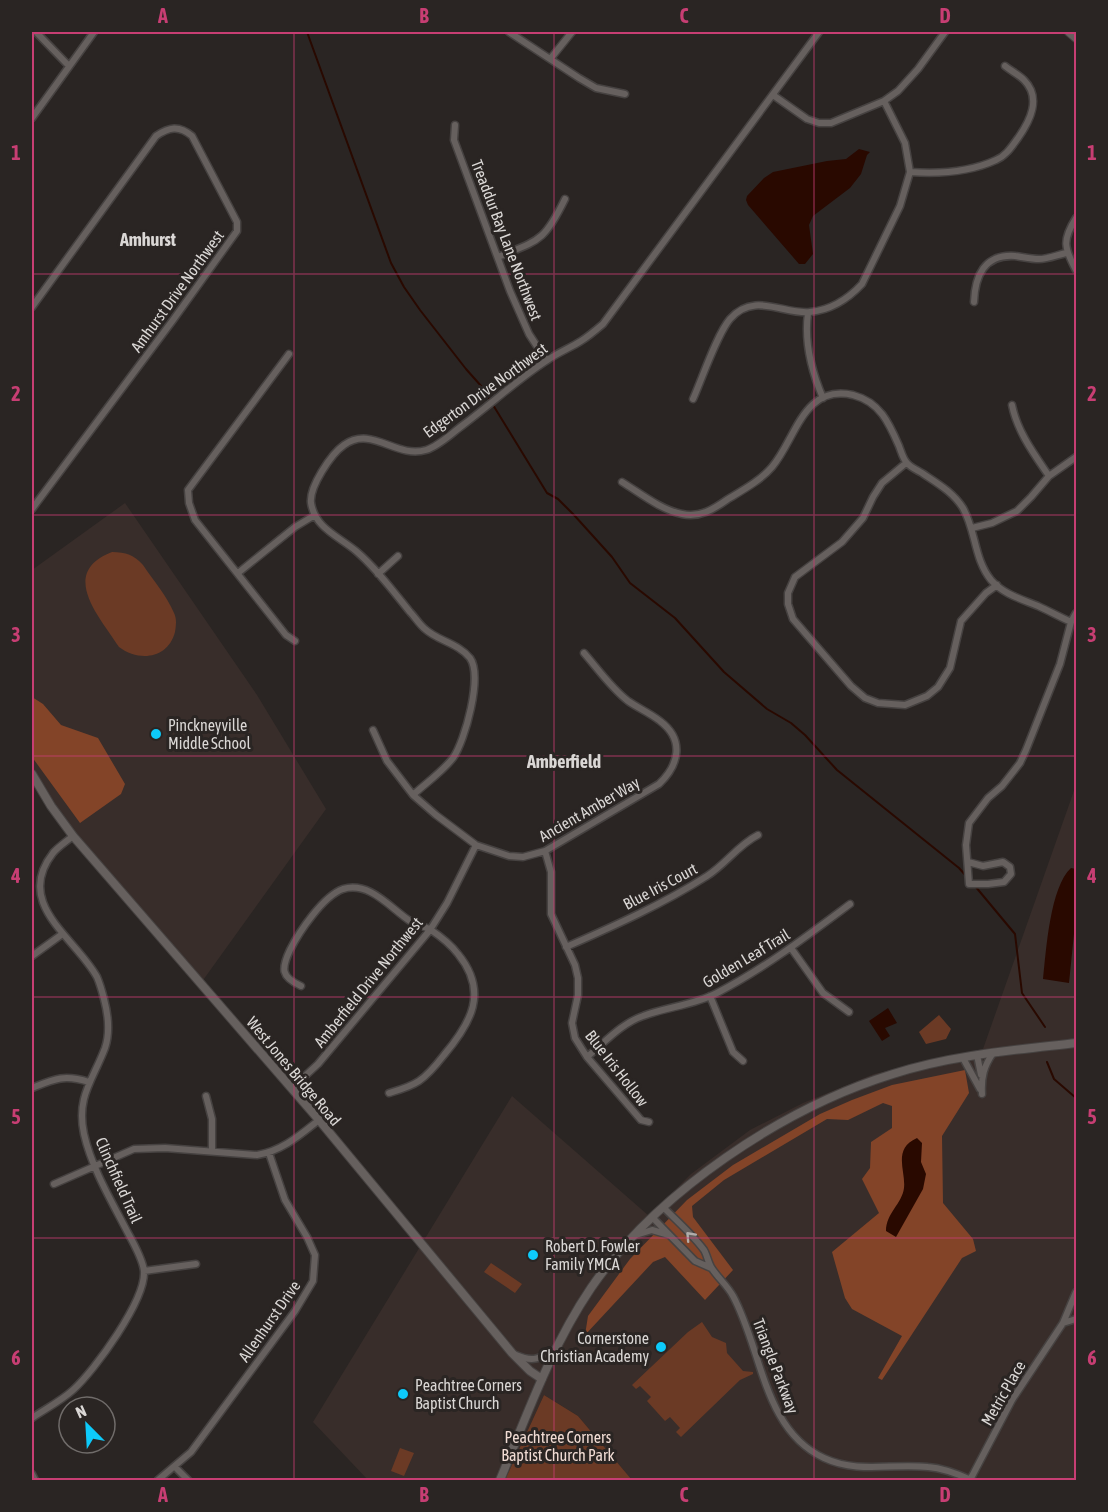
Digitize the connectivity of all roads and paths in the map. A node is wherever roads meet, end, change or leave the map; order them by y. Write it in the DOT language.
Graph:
graph roads {
  1 [pos="36,32"];
  2 [pos="94,32"];
  3 [pos="509,32"];
  4 [pos="572,32"];
  5 [pos="819,32"];
  6 [pos="945,32"];
  7 [pos="1069,32"];
  8 [pos="1077,38"];
  9 [pos="551,58"];
  10 [pos="69,66"];
  11 [pos="1005,66"];
  12 [pos="625,94"];
  13 [pos="773,95"];
  14 [pos="884,101"];
  15 [pos="32,118"];
  16 [pos="455,125"];
  17 [pos="910,171"];
  18 [pos="565,200"];
  19 [pos="1077,218"];
  20 [pos="1066,253"];
  21 [pos="498,257"];
  22 [pos="1077,270"];
  23 [pos="974,302"];
  24 [pos="32,307"];
  25 [pos="808,313"];
  26 [pos="290,354"];
  27 [pos="546,360"];
  28 [pos="823,398"];
  29 [pos="693,399"];
  30 [pos="1012,405"];
  31 [pos="1077,458"];
  32 [pos="906,463"];
  33 [pos="1050,476"];
  34 [pos="622,482"];
  35 [pos="32,509"];
  36 [pos="315,515"];
  37 [pos="972,528"];
  38 [pos="398,556"];
  39 [pos="238,573"];
  40 [pos="378,574"];
  41 [pos="997,585"];
  42 [pos="1077,613"];
  43 [pos="1071,622"];
  44 [pos="295,641"];
  45 [pos="584,653"];
  46 [pos="373,730"];
  47 [pos="32,774"];
  48 [pos="413,795"];
  49 [pos="758,835"];
  50 [pos="73,836"];
  51 [pos="476,845"];
  52 [pos="545,851"];
  53 [pos="968,862"];
  54 [pos="850,904"];
  55 [pos="430,930"];
  56 [pos="61,935"];
  57 [pos="566,947"];
  58 [pos="790,948"];
  59 [pos="32,956"];
  60 [pos="301,986"];
  61 [pos="710,996"];
  62 [pos="849,1012"];
  63 [pos="1077,1043"];
  64 [pos="993,1053"];
  65 [pos="977,1055"];
  66 [pos="587,1057"];
  67 [pos="963,1058"];
  68 [pos="743,1061"];
  69 [pos="981,1079"];
  70 [pos="89,1082"];
  71 [pos="32,1088"];
  72 [pos="292,1088"];
  73 [pos="389,1094"];
  74 [pos="206,1096"];
  75 [pos="319,1120"];
  76 [pos="649,1122"];
  77 [pos="212,1150"];
  78 [pos="269,1153"];
  79 [pos="94,1165"];
  80 [pos="54,1184"];
  81 [pos="663,1207"];
  82 [pos="652,1217"];
  83 [pos="635,1235"];
  84 [pos="671,1236"];
  85 [pos="196,1264"];
  86 [pos="711,1268"];
  87 [pos="144,1270"];
  88 [pos="1077,1292"];
  89 [pos="1077,1319"];
  90 [pos="1063,1323"];
  91 [pos="557,1348"];
  92 [pos="512,1353"];
  93 [pos="543,1379"];
  94 [pos="32,1418"];
  95 [pos="175,1467"];
  96 [pos="32,1474"];
  97 [pos="35,1480"];
  98 [pos="158,1480"];
  99 [pos="188,1480"];
  100 [pos="500,1480"];
  101 [pos="971,1480"];
  1 -- 10 [label="street"];
  2 -- 10 [label="street"];
  3 -- 9 [label="street"];
  4 -- 9 [label="street"];
  5 -- 13 [label="street, Edgerton Drive Northwest"];
  6 -- 14 [label="street"];
  7 -- 8 [label="street"];
  9 -- 12 [label="street"];
  10 -- 15 [label="street"];
  11 -- 17 [label="street"];
  13 -- 14 [label="street"];
  13 -- 27 [label="street, Edgerton Drive Northwest"];
  14 -- 17 [label="street"];
  16 -- 21 [label="street, Treaddur Bay Lane Northwest"];
  17 -- 25 [label="street"];
  18 -- 21 [label="street"];
  19 -- 20 [label="street"];
  20 -- 22 [label="street"];
  20 -- 23 [label="street"];
  21 -- 27 [label="street, Treaddur Bay Lane Northwest"];
  24 -- 35 [label="street, Amhurst Drive Northwest"];
  25 -- 28 [label="street"];
  25 -- 29 [label="street"];
  26 -- 39 [label="street"];
  27 -- 36 [label="street, Edgerton Drive Northwest"];
  28 -- 32 [label="street"];
  28 -- 34 [label="street"];
  30 -- 33 [label="street"];
  31 -- 33 [label="street"];
  32 -- 37 [label="street"];
  32 -- 41 [label="street"];
  33 -- 37 [label="street"];
  36 -- 39 [label="street"];
  36 -- 40 [label="street"];
  37 -- 41 [label="street"];
  38 -- 40 [label="street"];
  39 -- 44 [label="street"];
  40 -- 48 [label="street"];
  41 -- 43 [label="street"];
  42 -- 43 [label="street"];
  43 -- 53 [label="street"];
  45 -- 52 [label="street, Ancient Amber Way"];
  46 -- 48 [label="street, Ancient Amber Way"];
  47 -- 50 [label="street, West Jones Bridge Road"];
  48 -- 51 [label="street, Ancient Amber Way"];
  49 -- 57 [label="street, Blue Iris Court"];
  50 -- 56 [label="street, Clinchfield Trail"];
  50 -- 72 [label="street, West Jones Bridge Road"];
  51 -- 52 [label="street, Ancient Amber Way"];
  51 -- 55 [label="street, Amberfield Drive Northwest"];
  52 -- 57 [label="street, Blue Iris Hollow"];
  53 -- 53 [label="street"];
  54 -- 58 [label="street, Golden Leaf Trail"];
  55 -- 60 [label="street"];
  55 -- 72 [label="street, Amberfield Drive Northwest"];
  55 -- 73 [label="street"];
  56 -- 59 [label="street"];
  56 -- 70 [label="street, Clinchfield Trail"];
  57 -- 66 [label="street, Blue Iris Hollow"];
  58 -- 61 [label="street, Golden Leaf Trail"];
  58 -- 62 [label="street"];
  61 -- 66 [label="street, Golden Leaf Trail"];
  61 -- 68 [label="street"];
  63 -- 64 [label="street"];
  64 -- 65 [label="street"];
  64 -- 69 [label="street"];
  65 -- 67 [label="street"];
  65 -- 69 [label="street"];
  66 -- 76 [label="street, Blue Iris Hollow"];
  67 -- 69 [label="street"];
  67 -- 81 [label="street"];
  70 -- 71 [label="street"];
  70 -- 79 [label="street, Clinchfield Trail"];
  72 -- 75 [label="street, West Jones Bridge Road"];
  74 -- 77 [label="street"];
  75 -- 78 [label="street"];
  75 -- 92 [label="street, West Jones Bridge Road"];
  77 -- 78 [label="street"];
  77 -- 79 [label="street"];
  78 -- 95 [label="street, Allenhurst Drive"];
  79 -- 80 [label="street"];
  79 -- 87 [label="street, Clinchfield Trail"];
  81 -- 82 [label="street"];
  86 -- 81 [label="street, Triangle Parkway, one-way"];
  82 -- 83 [label="street"];
  82 -- 84 [label="street, Triangle Parkway"];
  83 -- 84 [label="street"];
  83 -- 91 [label="street"];
  84 -- 86 [label="street, Triangle Parkway"];
  85 -- 87 [label="street"];
  86 -- 101 [label="street, Triangle Parkway"];
  87 -- 94 [label="street"];
  88 -- 90 [label="street, Metric Place"];
  89 -- 90 [label="street"];
  90 -- 101 [label="street, Metric Place"];
  91 -- 92 [label="street"];
  91 -- 93 [label="street"];
  92 -- 93 [label="street, West Jones Bridge Road"];
  93 -- 100 [label="street"];
  95 -- 98 [label="street, Allenhurst Drive"];
  95 -- 99 [label="street"];
  96 -- 97 [label="street"];
}
